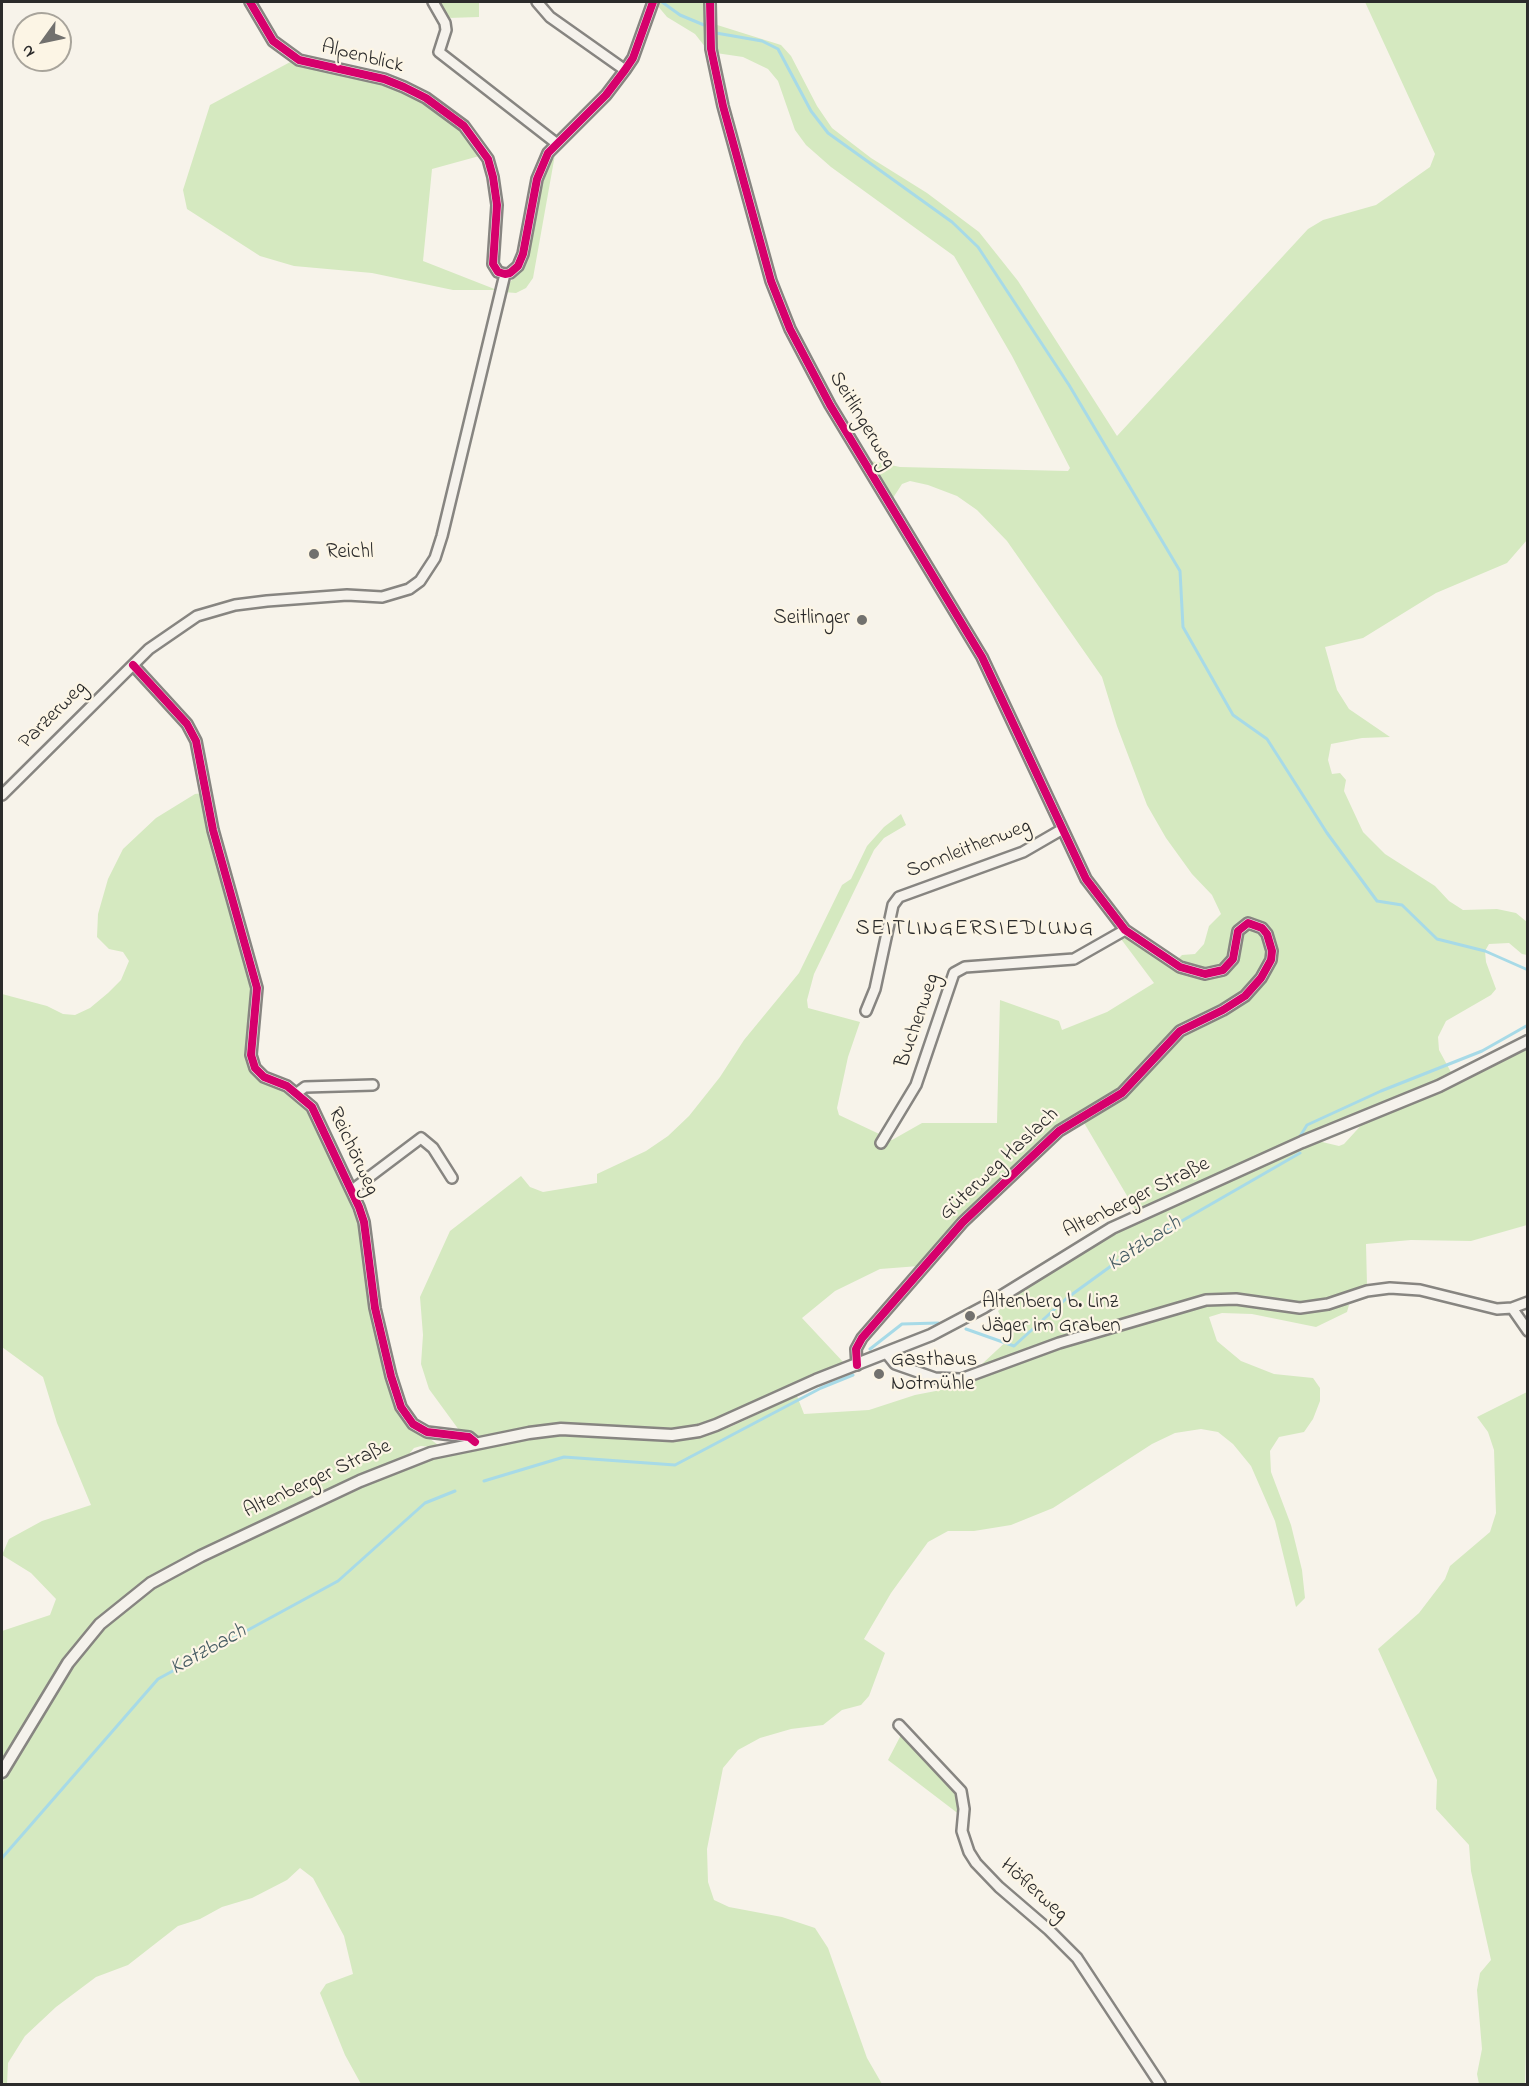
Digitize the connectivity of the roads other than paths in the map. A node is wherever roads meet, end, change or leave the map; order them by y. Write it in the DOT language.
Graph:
graph roads {
  1 [pos="250,2"];
  2 [pos="433,2"];
  3 [pos="537,2"];
  4 [pos="653,2"];
  5 [pos="711,2"];
  6 [pos="625,70"];
  7 [pos="556,143"];
  8 [pos="505,274"];
  9 [pos="133,664"];
  10 [pos="2,795"];
  11 [pos="1061,830"];
  12 [pos="1125,930"];
  13 [pos="867,1011"];
  14 [pos="1527,1041"];
  15 [pos="374,1085"];
  16 [pos="297,1093"];
  17 [pos="881,1143"];
  18 [pos="452,1178"];
  19 [pos="352,1190"];
  20 [pos="1527,1302"];
  21 [pos="1512,1308"];
  22 [pos="1527,1331"];
  23 [pos="887,1354"];
  24 [pos="857,1365"];
  25 [pos="475,1443"];
  26 [pos="899,1725"];
  27 [pos="2,1772"];
  28 [pos="1160,2085"];
  1 -- 8 [label="street, Alpenblick"];
  2 -- 7 [label="street"];
  3 -- 6 [label="street"];
  4 -- 6 [label="street"];
  5 -- 11 [label="street, Seitlingerweg"];
  6 -- 7 [label="street"];
  7 -- 8 [label="street"];
  8 -- 9 [label="street, Parzerweg"];
  9 -- 10 [label="street, Parzerweg"];
  9 -- 16 [label="street, Reichörweg"];
  11 -- 12 [label="street, Güterweg Haslach"];
  11 -- 13 [label="street, Sonnleithenweg"];
  12 -- 17 [label="street, Buchenweg"];
  12 -- 24 [label="street, Güterweg Haslach"];
  14 -- 23 [label="street, Altenberger Straße"];
  15 -- 16 [label="street, Reichörweg"];
  16 -- 19 [label="street, Reichörweg"];
  18 -- 19 [label="street, Reichörweg"];
  19 -- 25 [label="street, Reichörweg"];
  20 -- 21 [label="street"];
  21 -- 22 [label="street"];
  21 -- 23 [label="street"];
  23 -- 24 [label="street, Altenberger Straße"];
  24 -- 25 [label="street, Altenberger Straße"];
  25 -- 27 [label="street, Altenberger Straße"];
  26 -- 28 [label="street, Höflerweg"];
}
